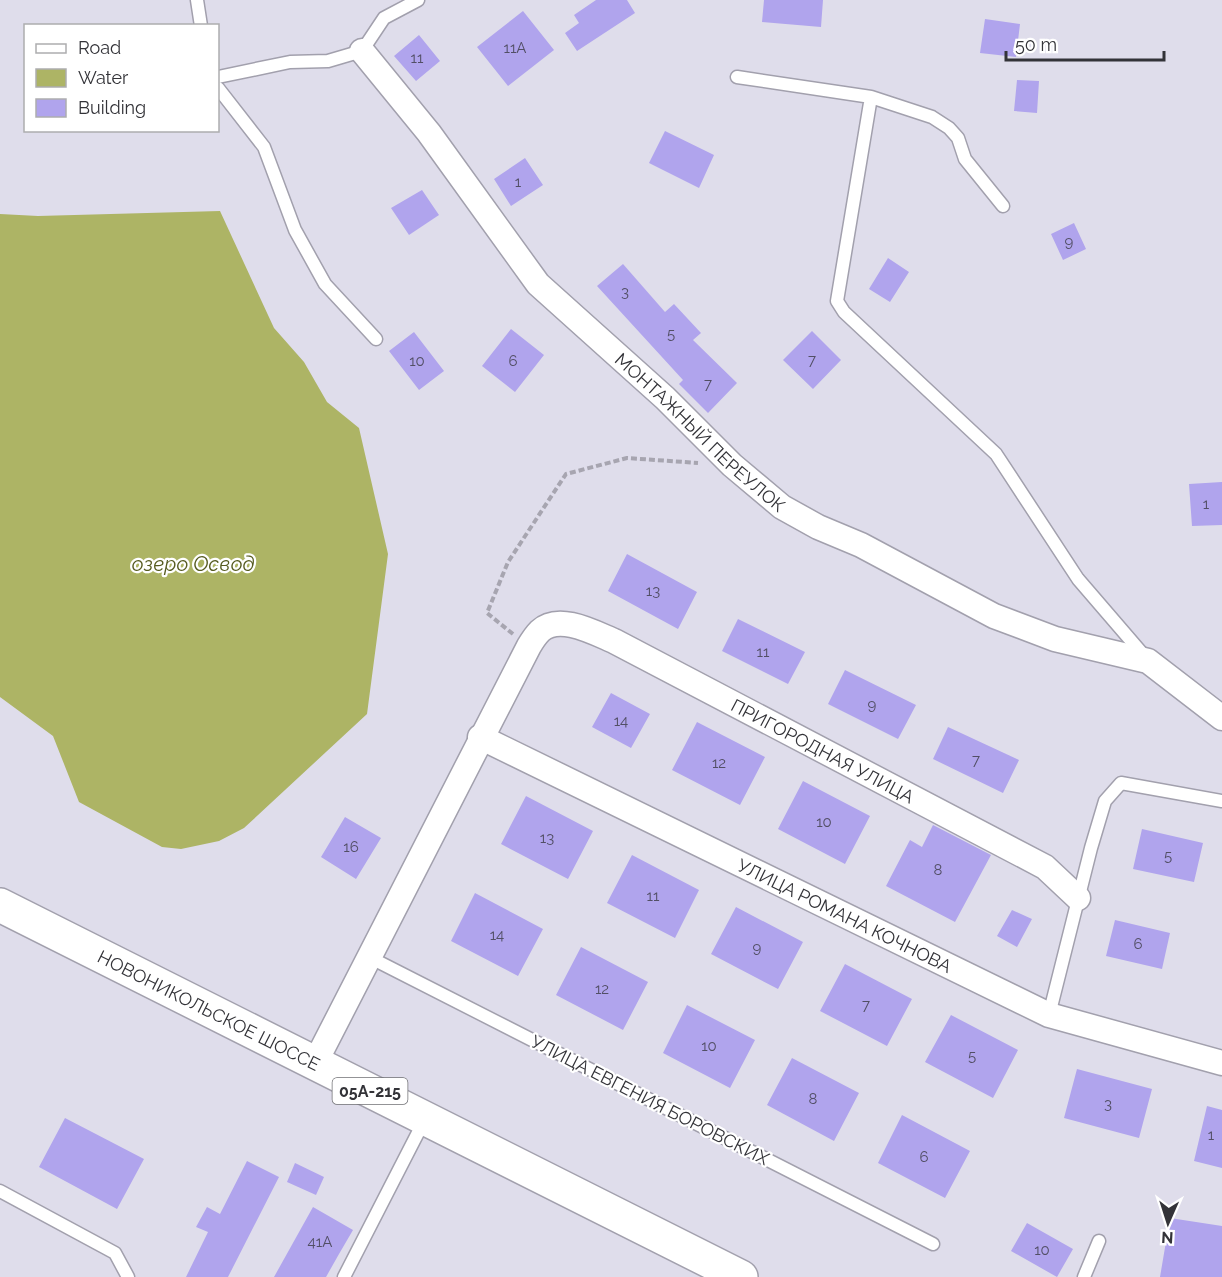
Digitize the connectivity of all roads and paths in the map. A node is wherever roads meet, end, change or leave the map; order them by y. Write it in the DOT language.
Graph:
graph roads {
  1 [pos="197,0"];
  2 [pos="418,0"];
  3 [pos="201,24"];
  4 [pos="362,51"];
  5 [pos="219,77"];
  6 [pos="737,77"];
  7 [pos="219,89"];
  8 [pos="871,97"];
  9 [pos="1003,206"];
  10 [pos="376,339"];
  11 [pos="732,465"];
  12 [pos="529,646"];
  13 [pos="1148,661"];
  14 [pos="1222,718"];
  15 [pos="480,737"];
  16 [pos="1222,801"];
  17 [pos="1078,898"];
  18 [pos="0,905"];
  19 [pos="367,956"];
  20 [pos="1049,1015"];
  21 [pos="315,1063"];
  22 [pos="1222,1063"];
  23 [pos="425,1119"];
  24 [pos="0,1191"];
  25 [pos="1099,1241"];
  26 [pos="933,1244"];
  27 [pos="128,1277"];
  28 [pos="344,1277"];
  29 [pos="741,1277"];
  30 [pos="1084,1277"];
  1 -- 3 [label="lane"];
  2 -- 4 [label="lane"];
  4 -- 5 [label="lane"];
  4 -- 11 [label="street, МОНТАЖНЫЙ ПЕРЕУЛОК"];
  6 -- 8 [label="lane"];
  7 -- 10 [label="lane"];
  8 -- 9 [label="lane"];
  8 -- 13 [label="lane"];
  11 -- 12 [label="path"];
  11 -- 13 [label="street, МОНТАЖНЫЙ ПЕРЕУЛОК"];
  12 -- 15 [label="street"];
  12 -- 17 [label="street, ПРИГОРОДНАЯ УЛИЦА"];
  13 -- 14 [label="street"];
  15 -- 19 [label="street"];
  15 -- 20 [label="street, УЛИЦА РОМАНА КОЧНОВА"];
  16 -- 17 [label="lane"];
  17 -- 20 [label="lane"];
  18 -- 21 [label="highway, НОВОНИКОЛЬСКОЕ ШОССЕ / 05А-215"];
  19 -- 21 [label="street"];
  19 -- 26 [label="lane, УЛИЦА ЕВГЕНИЯ БОРОВСКИХ"];
  20 -- 22 [label="street, УЛИЦА РОМАНА КОЧНОВА"];
  21 -- 23 [label="highway, НОВОНИКОЛЬСКОЕ ШОССЕ / 05А-215"];
  23 -- 28 [label="lane"];
  23 -- 29 [label="highway, НОВОНИКОЛЬСКОЕ ШОССЕ / 05А-215"];
  24 -- 27 [label="lane"];
  25 -- 30 [label="lane"];
}
